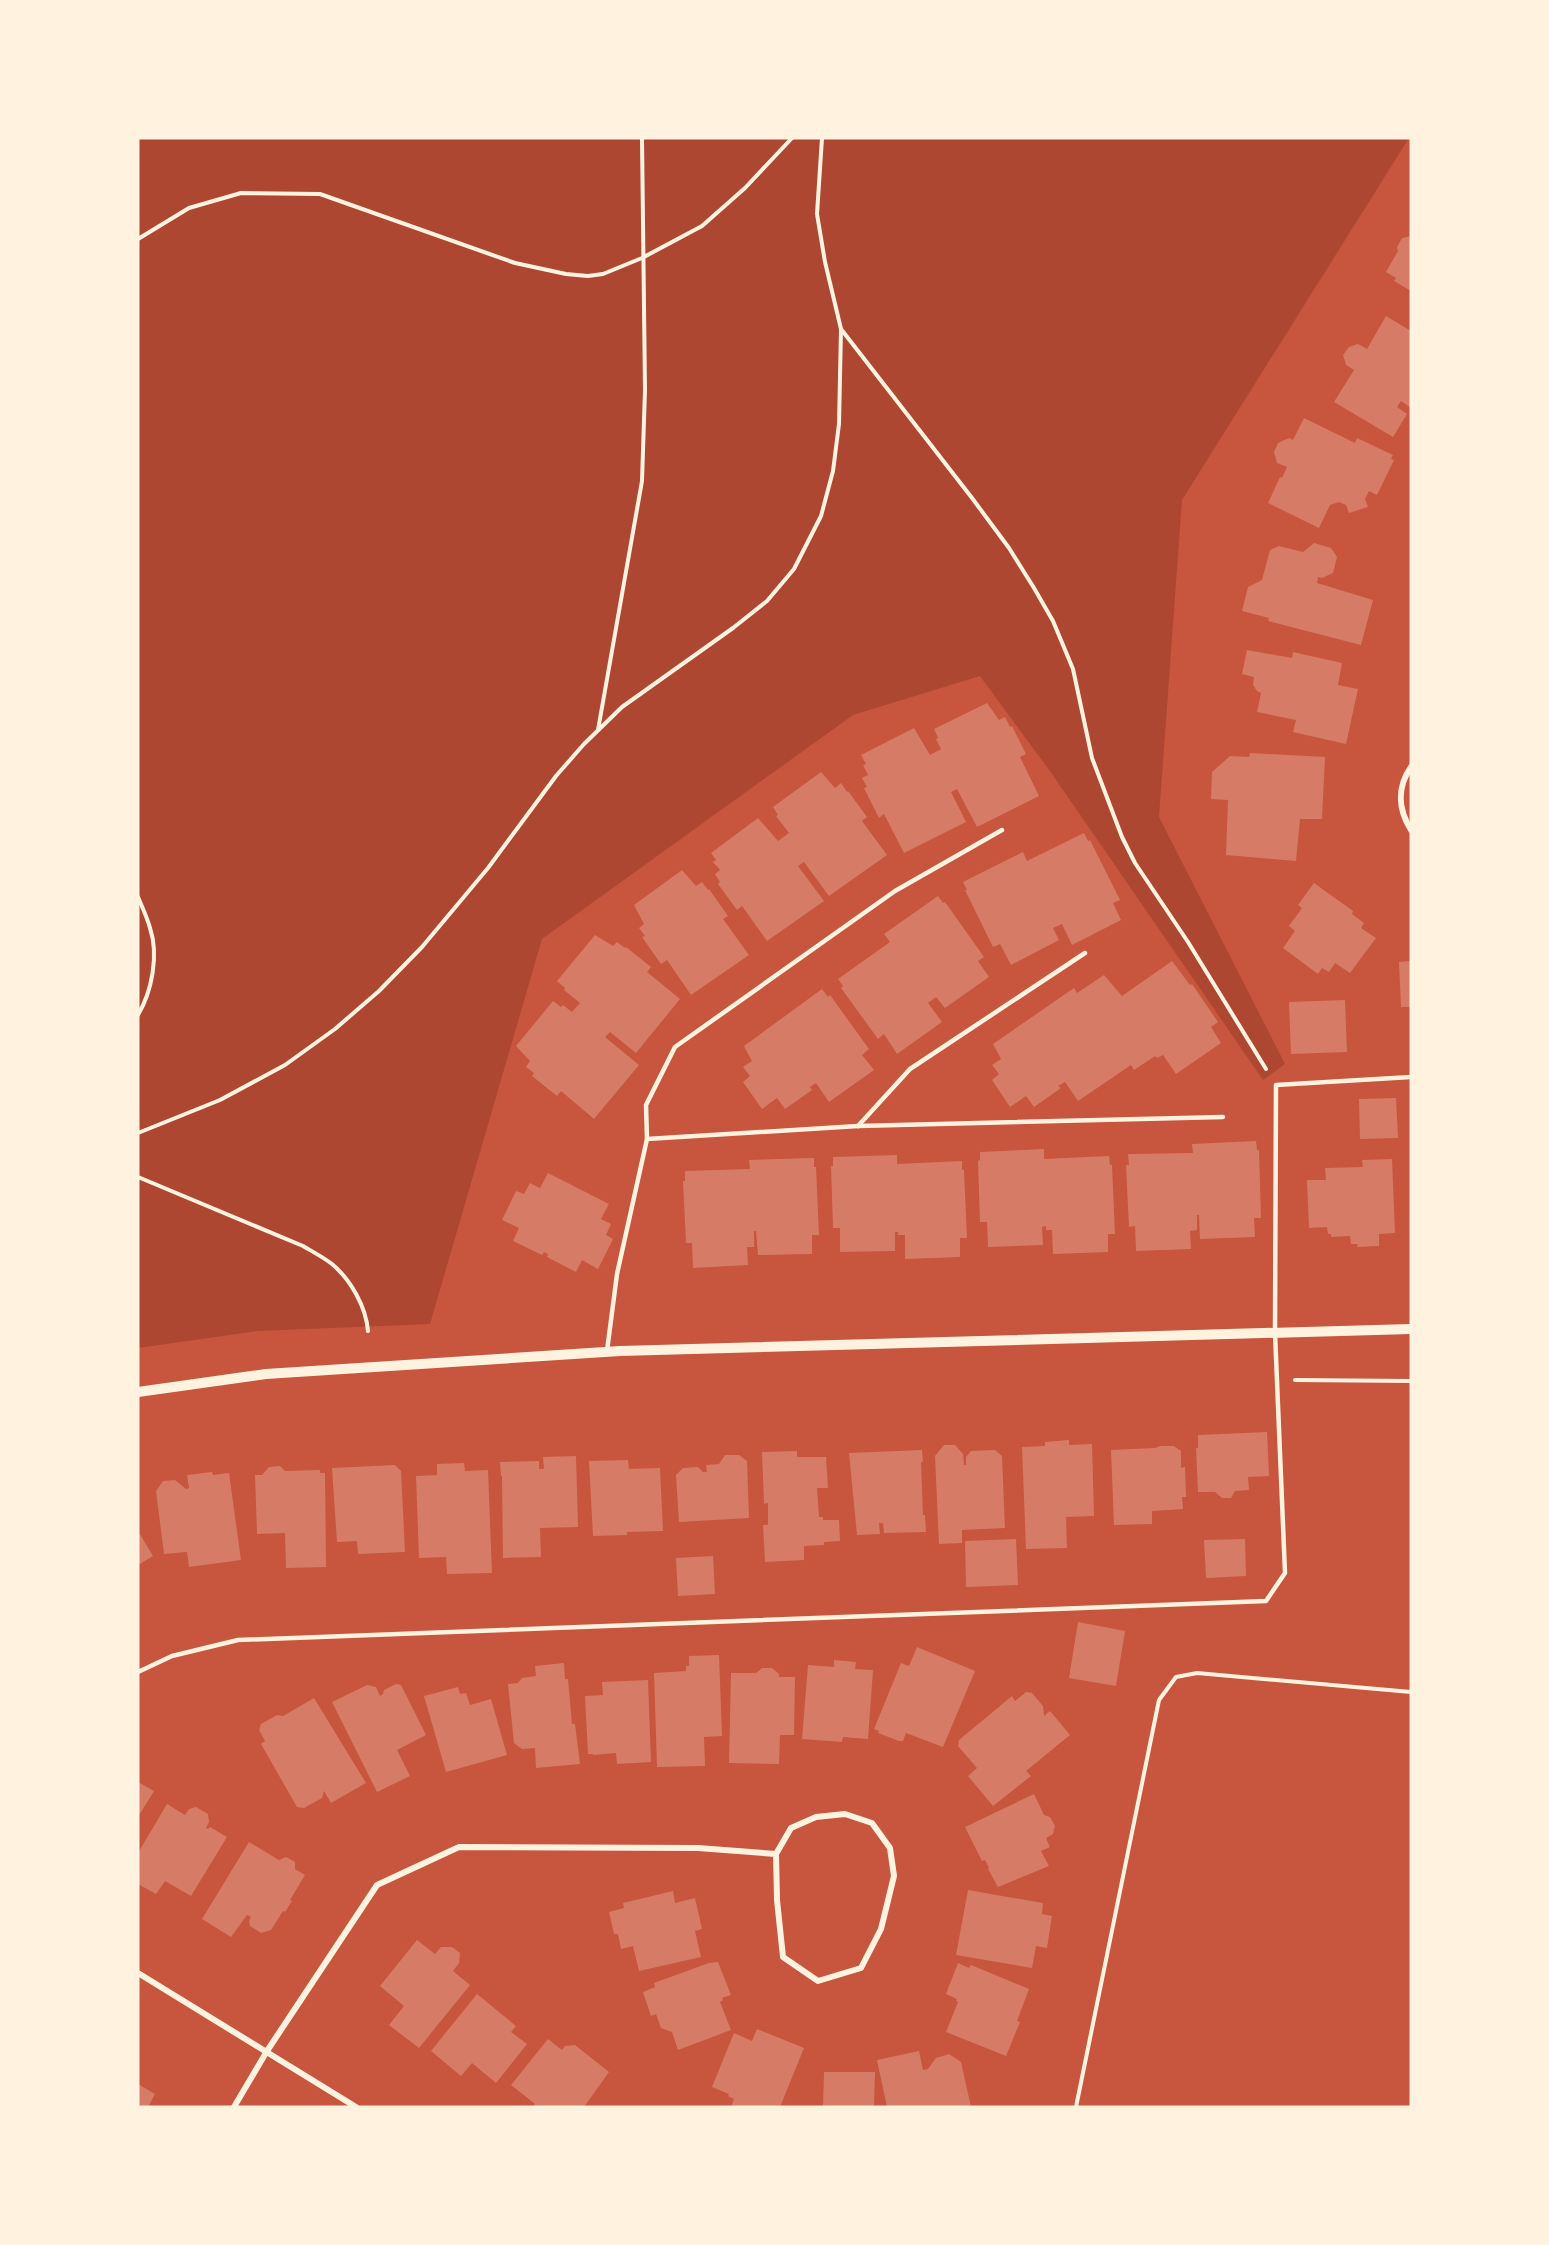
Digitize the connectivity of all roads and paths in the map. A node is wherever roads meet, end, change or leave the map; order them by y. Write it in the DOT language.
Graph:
graph roads {
  1 [pos="642,138"];
  2 [pos="792,138"];
  3 [pos="822,138"];
  4 [pos="138,239"];
  5 [pos="642,258"];
  6 [pos="841,329"];
  7 [pos="598,730"];
  8 [pos="1411,767"];
  9 [pos="1002,830"];
  10 [pos="1411,830"];
  11 [pos="138,897"];
  12 [pos="1085,953"];
  13 [pos="138,1015"];
  14 [pos="1411,1077"];
  15 [pos="1276,1085"];
  16 [pos="1223,1117"];
  17 [pos="858,1126"];
  18 [pos="138,1133"];
  19 [pos="647,1139"];
  20 [pos="138,1177"];
  21 [pos="1411,1329"];
  22 [pos="368,1331"];
  23 [pos="1275,1333"];
  24 [pos="607,1352"];
  25 [pos="1411,1381"];
  26 [pos="1277,1382"];
  27 [pos="138,1392"];
  28 [pos="138,1672"];
  29 [pos="1411,1692"];
  30 [pos="776,1854"];
  31 [pos="138,1973"];
  32 [pos="267,2051"];
  33 [pos="234,2107"];
  34 [pos="356,2107"];
  35 [pos="1076,2107"];
  1 -- 5 [label="path"];
  2 -- 5 [label="path"];
  3 -- 6 [label="path"];
  4 -- 5 [label="path"];
  5 -- 7 [label="path"];
  6 -- 7 [label="path"];
  6 -- 15 [label="path"];
  7 -- 18 [label="path"];
  8 -- 10 [label="street"];
  9 -- 19 [label="lane"];
  11 -- 13 [label="path"];
  12 -- 17 [label="lane"];
  14 -- 15 [label="lane"];
  15 -- 23 [label="lane"];
  16 -- 17 [label="lane"];
  17 -- 19 [label="lane"];
  19 -- 24 [label="lane"];
  20 -- 22 [label="path"];
  21 -- 23 [label="street"];
  23 -- 24 [label="street"];
  23 -- 26 [label="lane"];
  24 -- 27 [label="street"];
  25 -- 26 [label="path"];
  26 -- 28 [label="lane"];
  29 -- 35 [label="path"];
  30 -- 30 [label="street"];
  30 -- 32 [label="street"];
  31 -- 32 [label="street"];
  32 -- 33 [label="street"];
  32 -- 34 [label="street"];
}
